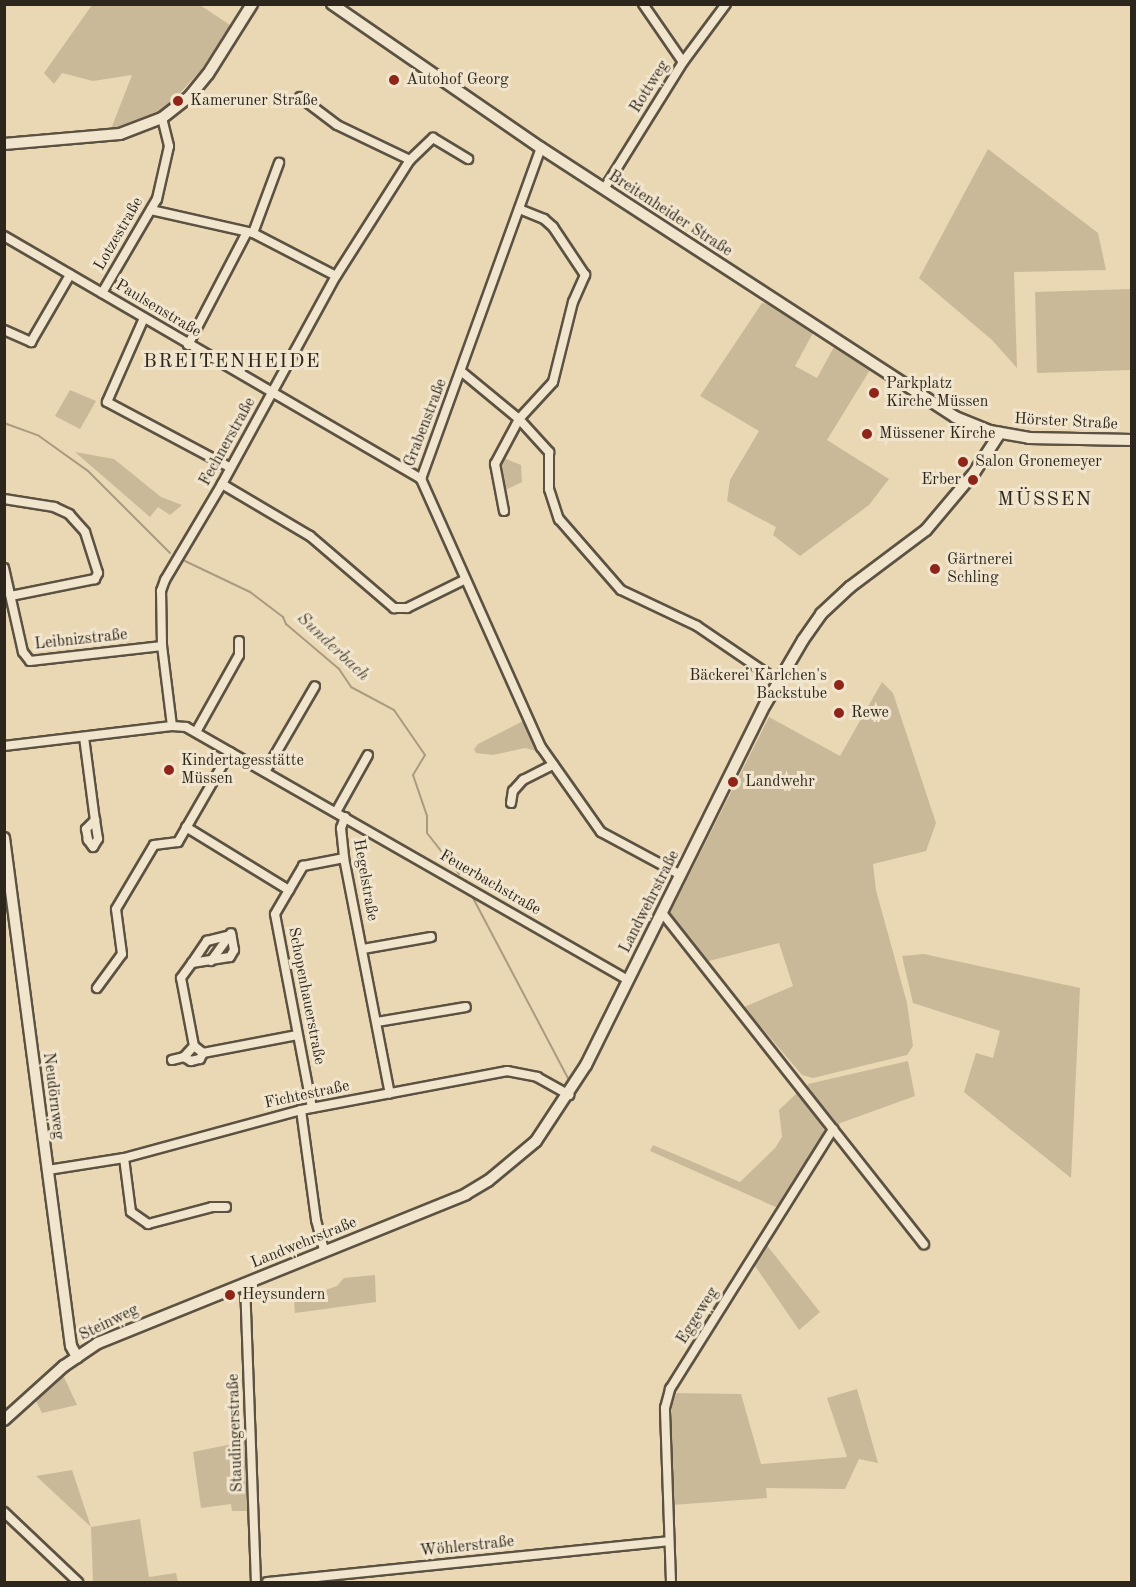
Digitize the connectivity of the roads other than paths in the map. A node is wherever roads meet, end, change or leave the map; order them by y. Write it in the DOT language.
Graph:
graph roads {
  1 [pos="252,4"];
  2 [pos="332,4"];
  3 [pos="643,4"];
  4 [pos="726,4"];
  5 [pos="683,62"];
  6 [pos="300,97"];
  7 [pos="162,118"];
  8 [pos="4,144"];
  9 [pos="541,148"];
  10 [pos="468,159"];
  11 [pos="410,160"];
  12 [pos="279,163"];
  13 [pos="604,189"];
  14 [pos="519,209"];
  15 [pos="151,210"];
  16 [pos="250,232"];
  17 [pos="4,236"];
  18 [pos="70,275"];
  19 [pos="336,276"];
  20 [pos="102,294"];
  21 [pos="144,318"];
  22 [pos="4,330"];
  23 [pos="188,345"];
  24 [pos="462,372"];
  25 [pos="271,395"];
  26 [pos="519,419"];
  27 [pos="1000,433"];
  28 [pos="1131,440"];
  29 [pos="231,468"];
  30 [pos="422,479"];
  31 [pos="222,484"];
  32 [pos="4,499"];
  33 [pos="504,511"];
  34 [pos="4,568"];
  35 [pos="464,580"];
  36 [pos="11,596"];
  37 [pos="239,641"];
  38 [pos="162,646"];
  39 [pos="778,681"];
  40 [pos="315,686"];
  41 [pos="172,726"];
  42 [pos="196,732"];
  43 [pos="84,737"];
  44 [pos="4,746"];
  45 [pos="230,753"];
  46 [pos="368,754"];
  47 [pos="553,765"];
  48 [pos="265,772"];
  49 [pos="511,803"];
  50 [pos="336,812"];
  51 [pos="345,817"];
  52 [pos="95,820"];
  53 [pos="186,827"];
  54 [pos="4,838"];
  55 [pos="344,858"];
  56 [pos="681,875"];
  57 [pos="289,890"];
  58 [pos="663,914"];
  59 [pos="230,935"];
  60 [pos="431,937"];
  61 [pos="204,945"];
  62 [pos="363,949"];
  63 [pos="214,957"];
  64 [pos="192,963"];
  65 [pos="628,980"];
  66 [pos="97,988"];
  67 [pos="466,1007"];
  68 [pos="377,1022"];
  69 [pos="297,1035"];
  70 [pos="194,1046"];
  71 [pos="204,1053"];
  72 [pos="184,1058"];
  73 [pos="172,1060"];
  74 [pos="390,1094"];
  75 [pos="570,1095"];
  76 [pos="312,1108"];
  77 [pos="301,1110"];
  78 [pos="833,1129"];
  79 [pos="124,1158"];
  80 [pos="48,1170"];
  81 [pos="226,1207"];
  82 [pos="924,1245"];
  83 [pos="324,1250"];
  84 [pos="245,1283"];
  85 [pos="77,1357"];
  86 [pos="4,1420"];
  87 [pos="4,1512"];
  88 [pos="669,1541"];
  89 [pos="78,1582"];
  90 [pos="256,1582"];
  91 [pos="267,1582"];
  92 [pos="671,1582"];
  1 -- 7 [label="street"];
  2 -- 9 [label="street, Breitenheider Straße"];
  3 -- 5 [label="street"];
  4 -- 5 [label="street, Rottweg"];
  5 -- 13 [label="street, Rottweg"];
  6 -- 11 [label="street"];
  7 -- 8 [label="street"];
  7 -- 15 [label="street, Lotzestraße"];
  9 -- 13 [label="street, Breitenheider Straße"];
  9 -- 14 [label="street, Grabenstraße"];
  10 -- 11 [label="street, Fechnerstraße"];
  11 -- 19 [label="street, Fechnerstraße"];
  12 -- 16 [label="street"];
  13 -- 27 [label="street, Breitenheider Straße"];
  14 -- 24 [label="street, Grabenstraße"];
  14 -- 26 [label="street"];
  15 -- 16 [label="street"];
  15 -- 20 [label="street, Lotzestraße"];
  16 -- 19 [label="street"];
  16 -- 23 [label="street"];
  17 -- 18 [label="street, Paulsenstraße"];
  18 -- 20 [label="street, Paulsenstraße"];
  18 -- 22 [label="street"];
  19 -- 25 [label="street, Fechnerstraße"];
  20 -- 21 [label="street, Paulsenstraße"];
  21 -- 23 [label="street, Paulsenstraße"];
  21 -- 29 [label="street"];
  23 -- 25 [label="street, Paulsenstraße"];
  24 -- 26 [label="street"];
  24 -- 30 [label="street, Grabenstraße"];
  25 -- 29 [label="street, Fechnerstraße"];
  25 -- 30 [label="street, Paulsenstraße"];
  26 -- 33 [label="street"];
  26 -- 39 [label="street"];
  27 -- 28 [label="street, Hörster Straße"];
  27 -- 39 [label="street, Landwehrstraße"];
  29 -- 31 [label="street, Fechnerstraße"];
  30 -- 35 [label="street, Grabenstraße"];
  31 -- 35 [label="street"];
  31 -- 38 [label="street, Fechnerstraße"];
  32 -- 36 [label="street"];
  34 -- 36 [label="street, Leibnizstraße"];
  35 -- 47 [label="street, Grabenstraße"];
  36 -- 38 [label="street, Leibnizstraße"];
  37 -- 42 [label="street"];
  38 -- 41 [label="street, Fechnerstraße"];
  39 -- 56 [label="street, Landwehrstraße"];
  40 -- 48 [label="street"];
  41 -- 42 [label="street, Feuerbachstraße"];
  41 -- 43 [label="street, Feuerbachstraße"];
  42 -- 45 [label="street, Feuerbachstraße"];
  43 -- 44 [label="street, Feuerbachstraße"];
  43 -- 52 [label="street"];
  45 -- 48 [label="street, Feuerbachstraße"];
  45 -- 53 [label="street"];
  46 -- 50 [label="street"];
  47 -- 49 [label="street"];
  47 -- 56 [label="street, Grabenstraße"];
  48 -- 50 [label="street, Feuerbachstraße"];
  50 -- 51 [label="street, Feuerbachstraße"];
  51 -- 55 [label="street, Hegelstraße"];
  51 -- 65 [label="street, Feuerbachstraße"];
  53 -- 57 [label="street"];
  53 -- 66 [label="street"];
  54 -- 80 [label="street, Neudörnweg"];
  55 -- 57 [label="street, Schopenhauerstraße"];
  55 -- 62 [label="street, Hegelstraße"];
  56 -- 58 [label="street, Landwehrstraße"];
  57 -- 69 [label="street, Schopenhauerstraße"];
  58 -- 65 [label="street, Landwehrstraße"];
  58 -- 78 [label="street"];
  59 -- 61 [label="street"];
  59 -- 63 [label="street"];
  59 -- 63 [label="street"];
  60 -- 62 [label="street"];
  61 -- 63 [label="street"];
  61 -- 64 [label="street"];
  62 -- 68 [label="street, Hegelstraße"];
  63 -- 64 [label="street"];
  64 -- 70 [label="street"];
  65 -- 75 [label="street, Landwehrstraße"];
  67 -- 68 [label="street"];
  68 -- 74 [label="street, Hegelstraße"];
  69 -- 71 [label="street"];
  69 -- 76 [label="street, Schopenhauerstraße"];
  70 -- 71 [label="street"];
  70 -- 72 [label="street"];
  71 -- 72 [label="street"];
  72 -- 73 [label="street"];
  74 -- 75 [label="street, Fichtestraße"];
  74 -- 76 [label="street, Fichtestraße"];
  75 -- 83 [label="street, Landwehrstraße"];
  76 -- 77 [label="street, Fichtestraße"];
  77 -- 79 [label="street, Fichtestraße"];
  77 -- 83 [label="street"];
  78 -- 82 [label="street"];
  78 -- 88 [label="street, Eggeweg"];
  79 -- 80 [label="street, Fichtestraße"];
  79 -- 81 [label="street"];
  80 -- 85 [label="street, Neudörnweg"];
  83 -- 84 [label="street, Landwehrstraße"];
  84 -- 85 [label="street, Steinweg"];
  84 -- 90 [label="street, Staudingerstraße"];
  85 -- 86 [label="street, Steinweg"];
  87 -- 89 [label="street"];
  88 -- 91 [label="street, Wöhlerstraße"];
  88 -- 92 [label="street, Eggeweg"];
}
